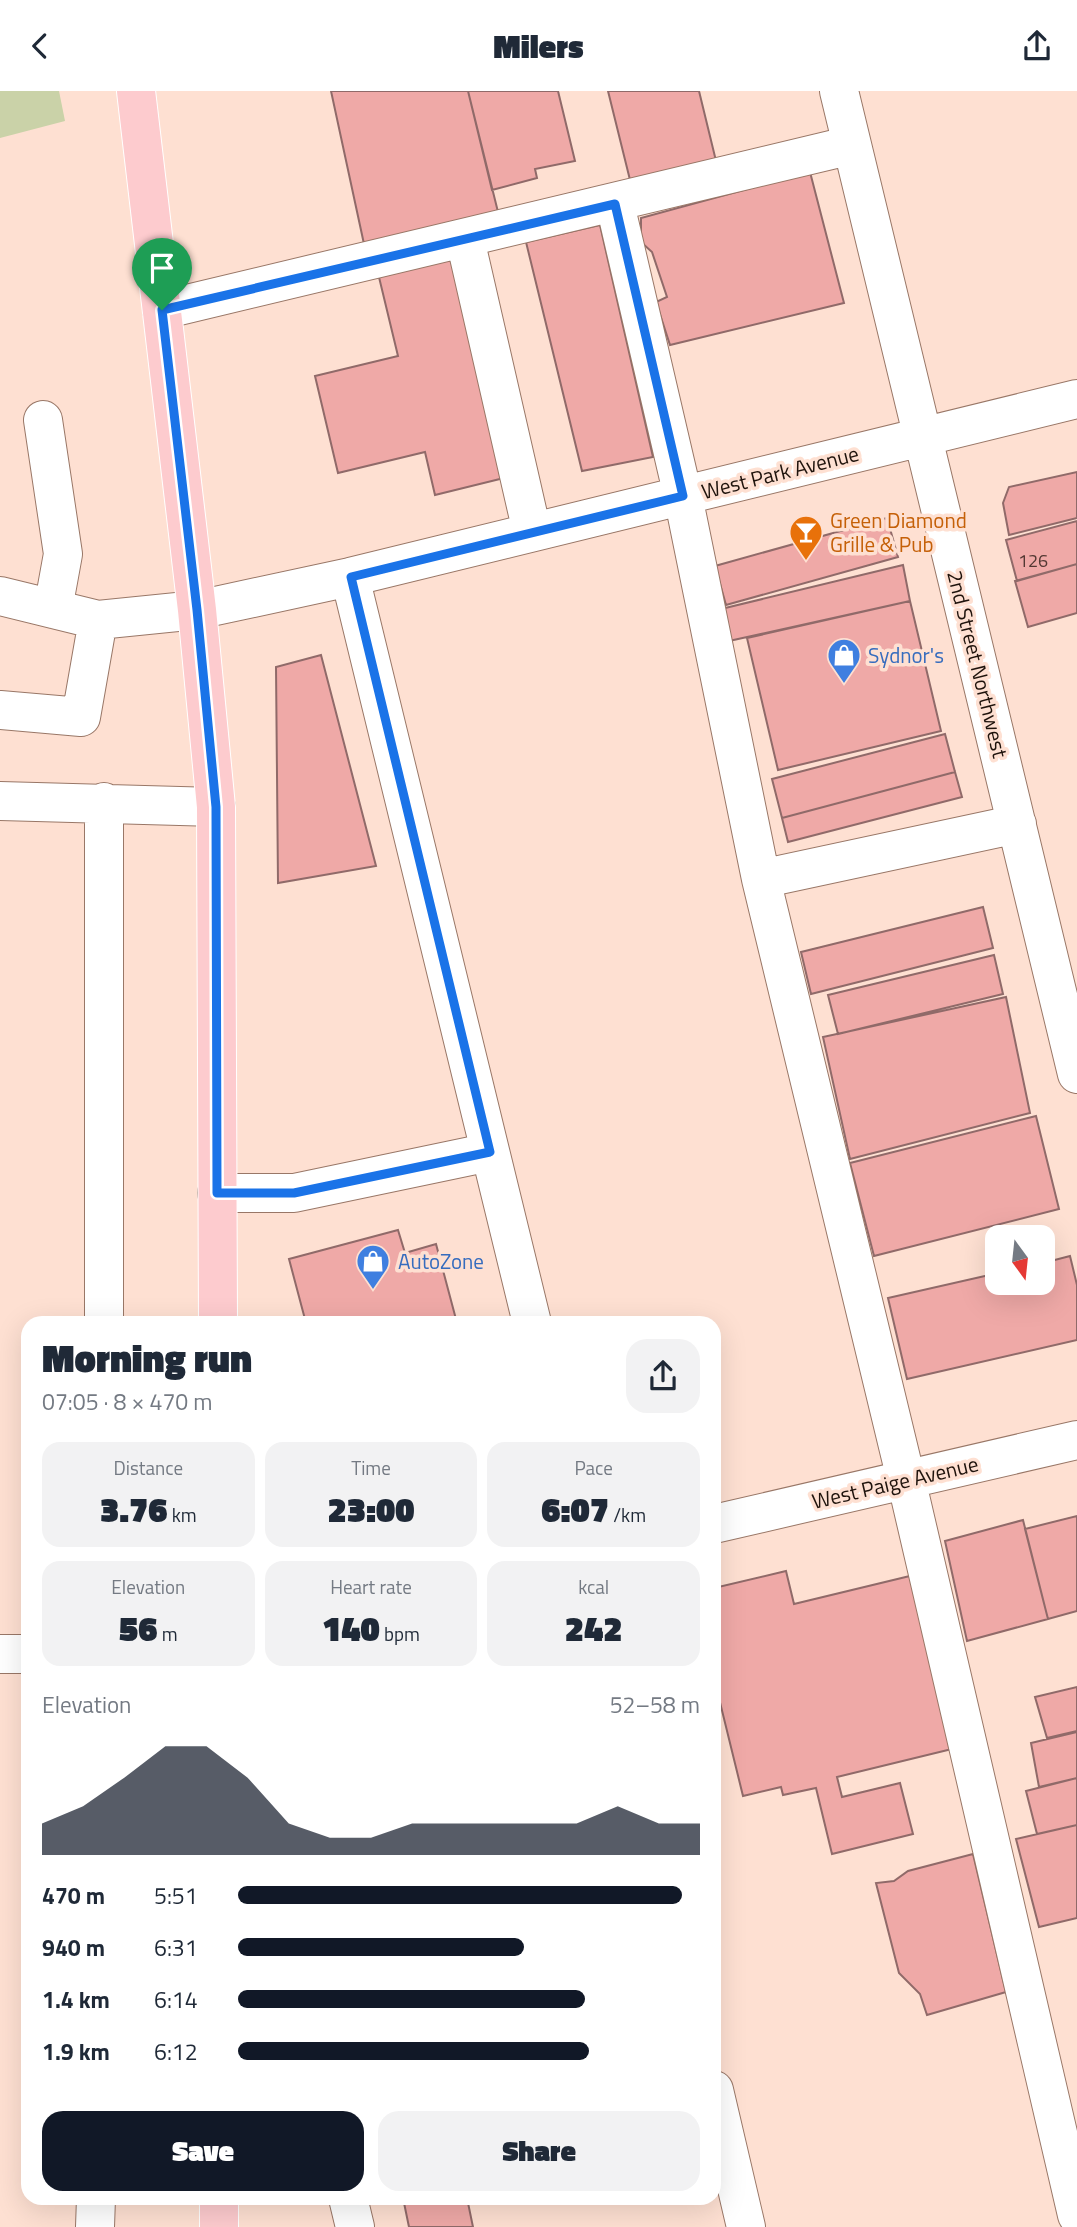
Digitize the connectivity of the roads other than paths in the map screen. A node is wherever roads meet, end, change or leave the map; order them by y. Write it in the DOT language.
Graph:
graph roads {
  1 [pos="136,91"];
  2 [pos="839,91"];
  3 [pos="852,145"];
  4 [pos="615,204"];
  5 [pos="465,239"];
  6 [pos="162,310"];
  7 [pos="1077,399"];
  8 [pos="43,419"];
  9 [pos="922,436"];
  10 [pos="683,496"];
  11 [pos="532,532"];
  12 [pos="351,577"];
  13 [pos="0,596"];
  14 [pos="53,609"];
  15 [pos="197,610"];
  16 [pos="98,620"];
  17 [pos="0,710"];
  18 [pos="0,801"];
  19 [pos="104,802"];
  20 [pos="216,807"];
  21 [pos="1017,824"];
  22 [pos="761,879"];
  23 [pos="1077,1075"];
  24 [pos="490,1152"];
  25 [pos="217,1193"];
  26 [pos="104,1316"];
  27 [pos="218,1316"];
  28 [pos="530,1316"];
  29 [pos="1077,1440"];
  30 [pos="906,1479"];
  31 [pos="721,1522"];
  32 [pos="0,1654"];
  33 [pos="21,1654"];
  34 [pos="721,2120"];
  35 [pos="96,2205"];
  36 [pos="219,2205"];
  37 [pos="350,2205"];
  38 [pos="1077,2215"];
  39 [pos="95,2227"];
  40 [pos="219,2227"];
  41 [pos="355,2227"];
  42 [pos="746,2227"];
  1 -- 6 [label="main road"];
  2 -- 3 [label="street, 2nd Street Northwest"];
  3 -- 4 [label="street"];
  3 -- 9 [label="street, 2nd Street Northwest"];
  4 -- 5 [label="street"];
  4 -- 10 [label="street"];
  5 -- 6 [label="street"];
  5 -- 11 [label="street"];
  6 -- 15 [label="main road"];
  7 -- 9 [label="street, West Park Avenue"];
  8 -- 14 [label="street"];
  9 -- 10 [label="street, West Park Avenue"];
  9 -- 21 [label="street, 2nd Street Northwest"];
  10 -- 11 [label="street, West Park Avenue"];
  10 -- 22 [label="street"];
  11 -- 12 [label="street, West Park Avenue"];
  12 -- 15 [label="street, West Park Avenue"];
  12 -- 24 [label="street"];
  13 -- 14 [label="street, West Park Avenue"];
  14 -- 16 [label="street, West Park Avenue"];
  15 -- 16 [label="street, West Park Avenue"];
  15 -- 20 [label="main road"];
  16 -- 17 [label="street"];
  18 -- 19 [label="street"];
  19 -- 20 [label="street"];
  19 -- 26 [label="street"];
  20 -- 25 [label="main road"];
  21 -- 22 [label="street"];
  21 -- 23 [label="street, 2nd Street Northwest"];
  22 -- 30 [label="street"];
  24 -- 25 [label="street"];
  24 -- 28 [label="street"];
  25 -- 27 [label="main road"];
  29 -- 30 [label="street, West Paige Avenue"];
  30 -- 31 [label="street, West Paige Avenue"];
  30 -- 38 [label="street"];
  32 -- 33 [label="street"];
  34 -- 42 [label="street"];
  35 -- 39 [label="street"];
  36 -- 40 [label="main road"];
  37 -- 41 [label="street"];
}
